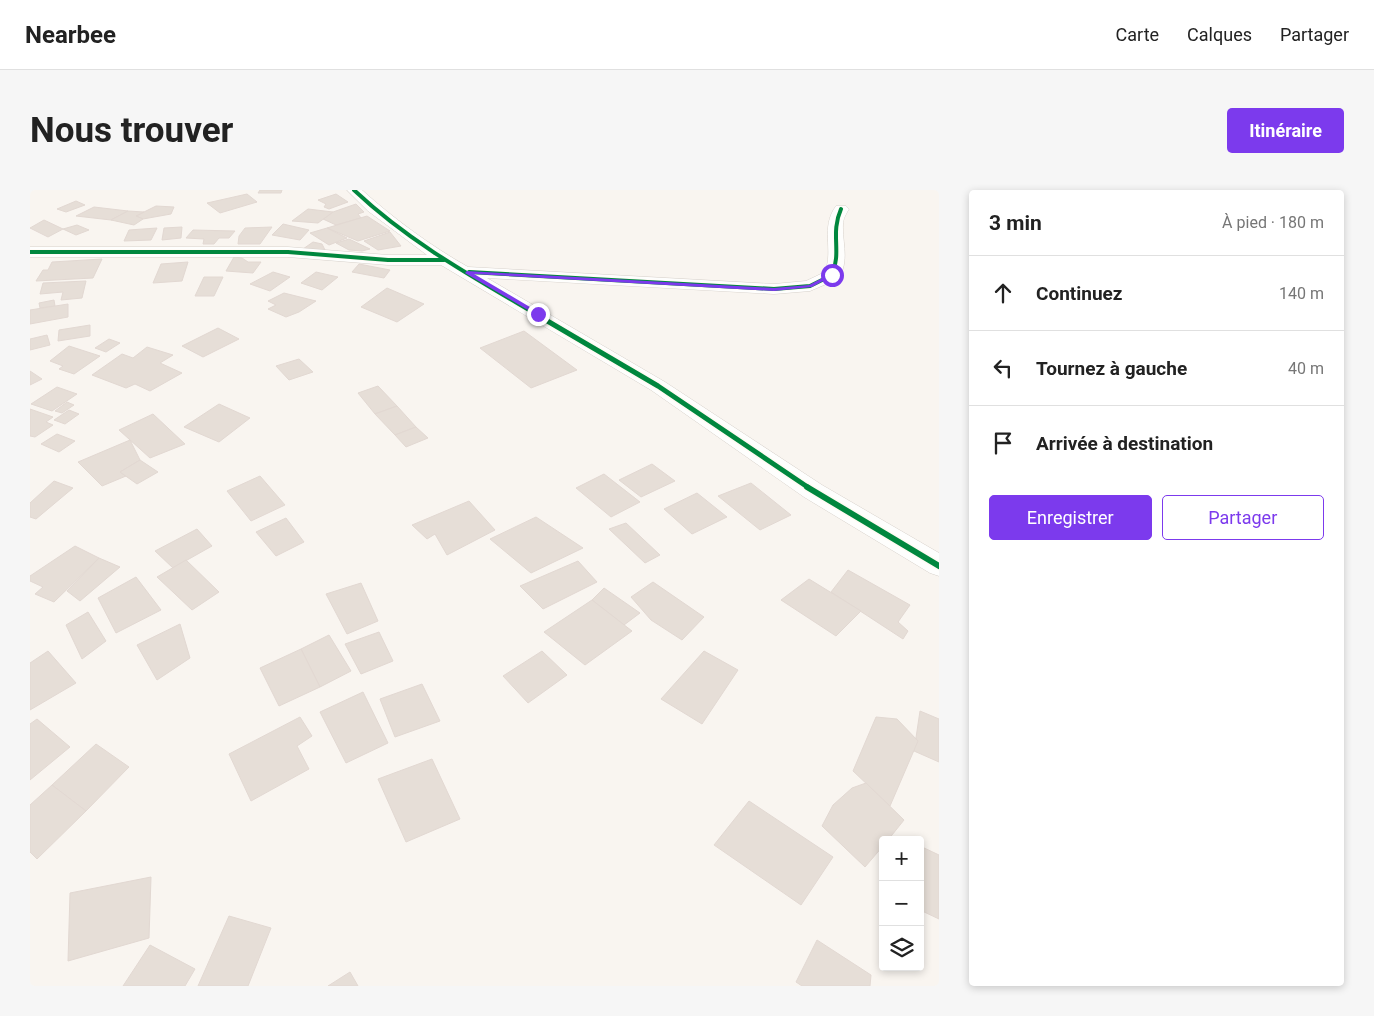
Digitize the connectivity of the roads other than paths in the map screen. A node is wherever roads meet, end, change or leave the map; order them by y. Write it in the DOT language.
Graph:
graph roads {
  1 [pos="354,190"];
  2 [pos="841,209"];
  3 [pos="30,252"];
  4 [pos="444,260"];
  5 [pos="467,272"];
  6 [pos="939,566"];
  1 -- 4 [label="street"];
  2 -- 5 [label="street"];
  3 -- 4 [label="street"];
  4 -- 5 [label="street"];
  5 -- 6 [label="street"];
}
